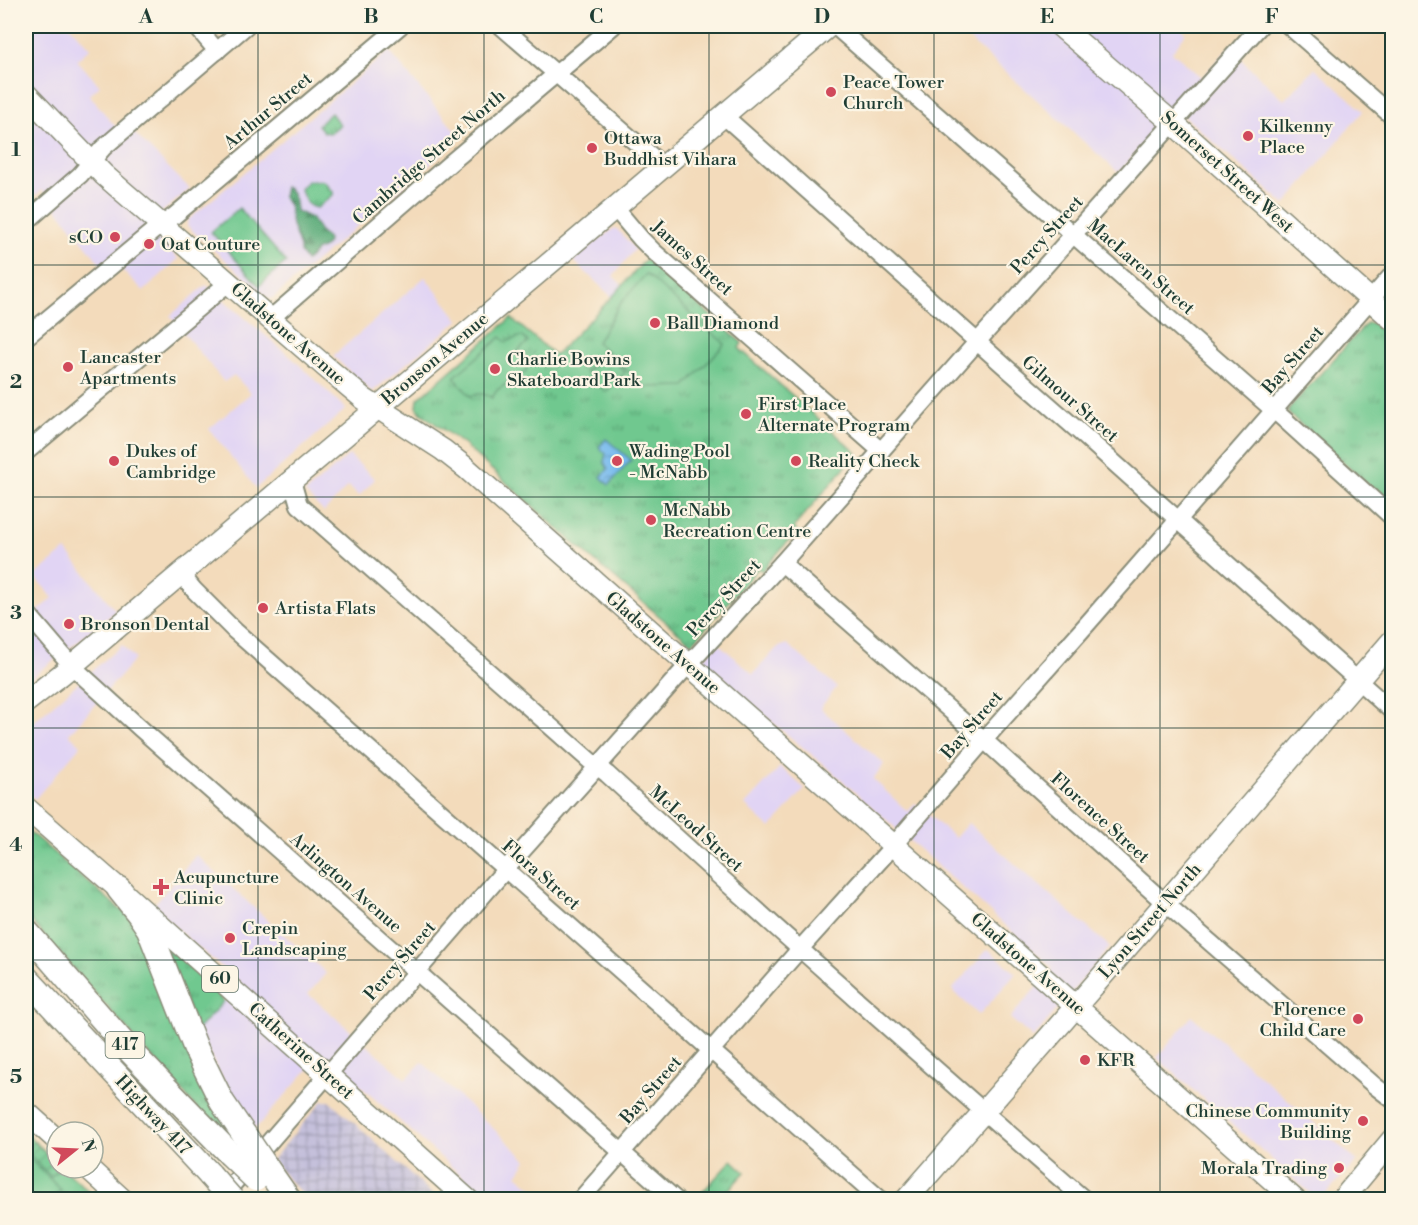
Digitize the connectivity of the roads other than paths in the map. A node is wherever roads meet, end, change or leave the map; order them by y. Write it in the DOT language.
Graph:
graph roads {
  1 [pos="196,26"];
  2 [pos="246,26"];
  3 [pos="400,26"];
  4 [pos="501,26"];
  5 [pos="613,26"];
  6 [pos="829,26"];
  7 [pos="835,26"];
  8 [pos="1059,26"];
  9 [pos="1260,26"];
  10 [pos="1289,26"];
  11 [pos="217,51"];
  12 [pos="557,73"];
  13 [pos="26,94"];
  14 [pos="723,115"];
  15 [pos="1392,116"];
  16 [pos="1173,123"];
  17 [pos="91,162"];
  18 [pos="663,166"];
  19 [pos="615,208"];
  20 [pos="26,222"];
  21 [pos="161,225"];
  22 [pos="1074,234"];
  23 [pos="1392,275"];
  24 [pos="228,283"];
  25 [pos="1371,300"];
  26 [pos="1392,319"];
  27 [pos="270,320"];
  28 [pos="26,337"];
  29 [pos="977,342"];
  30 [pos="377,408"];
  31 [pos="1274,410"];
  32 [pos="881,451"];
  33 [pos="26,452"];
  34 [pos="292,481"];
  35 [pos="1392,517"];
  36 [pos="1178,520"];
  37 [pos="782,563"];
  38 [pos="181,574"];
  39 [pos="26,612"];
  40 [pos="1392,641"];
  41 [pos="688,665"];
  42 [pos="72,666"];
  43 [pos="1357,680"];
  44 [pos="33,697"];
  45 [pos="26,708"];
  46 [pos="1392,711"];
  47 [pos="984,740"];
  48 [pos="597,767"];
  49 [pos="26,808"];
  50 [pos="893,846"];
  51 [pos="505,870"];
  52 [pos="119,889"];
  53 [pos="1165,903"];
  54 [pos="26,931"];
  55 [pos="800,949"];
  56 [pos="417,972"];
  57 [pos="26,978"];
  58 [pos="1076,1006"];
  59 [pos="712,1050"];
  60 [pos="324,1072"];
  61 [pos="1392,1099"];
  62 [pos="26,1112"];
  63 [pos="983,1112"];
  64 [pos="45,1129"];
  65 [pos="1392,1140"];
  66 [pos="237,1145"];
  67 [pos="622,1152"];
  68 [pos="261,1173"];
  69 [pos="101,1180"];
  70 [pos="123,1200"];
  71 [pos="219,1200"];
  72 [pos="232,1200"];
  73 [pos="277,1200"];
  74 [pos="289,1200"];
  75 [pos="468,1200"];
  76 [pos="580,1200"];
  77 [pos="676,1200"];
  78 [pos="881,1200"];
  79 [pos="906,1200"];
  80 [pos="1085,1200"];
  81 [pos="1295,1200"];
  82 [pos="1342,1200"];
  1 -- 11 [label="street"];
  2 -- 11 [label="street"];
  3 -- 21 [label="street, Arthur Street"];
  4 -- 12 [label="street"];
  5 -- 12 [label="street, Cambridge Street North"];
  6 -- 14 [label="main road, Bronson Avenue"];
  7 -- 22 [label="street, MacLaren Street"];
  8 -- 16 [label="main road, Somerset Street West"];
  9 -- 16 [label="street, Percy Street"];
  10 -- 15 [label="street"];
  11 -- 17 [label="street"];
  12 -- 18 [label="street"];
  12 -- 27 [label="street, Cambridge Street North"];
  13 -- 17 [label="main road, Gladstone Avenue"];
  14 -- 18 [label="main road, Bronson Avenue"];
  14 -- 29 [label="street, Gilmour Street"];
  16 -- 22 [label="street, Percy Street"];
  16 -- 25 [label="main road, Somerset Street West"];
  17 -- 20 [label="street"];
  17 -- 21 [label="main road, Gladstone Avenue"];
  18 -- 19 [label="main road, Bronson Avenue"];
  19 -- 30 [label="main road, Bronson Avenue"];
  19 -- 32 [label="street, James Street"];
  21 -- 24 [label="main road, Gladstone Avenue"];
  21 -- 28 [label="street, Arthur Street"];
  22 -- 29 [label="street, Percy Street"];
  22 -- 31 [label="street, MacLaren Street"];
  23 -- 25 [label="street, Bay Street"];
  24 -- 27 [label="main road, Gladstone Avenue"];
  24 -- 33 [label="street"];
  25 -- 26 [label="main road, Somerset Street West"];
  25 -- 31 [label="street, Bay Street"];
  27 -- 30 [label="main road, Gladstone Avenue"];
  29 -- 32 [label="street, Percy Street"];
  29 -- 36 [label="street, Gilmour Street"];
  30 -- 34 [label="main road, Bronson Avenue"];
  30 -- 41 [label="main road, Gladstone Avenue"];
  31 -- 35 [label="street, MacLaren Street"];
  31 -- 36 [label="street, Bay Street"];
  32 -- 37 [label="street, Percy Street"];
  34 -- 38 [label="main road, Bronson Avenue"];
  34 -- 48 [label="street, McLeod Street"];
  36 -- 43 [label="street, Gilmour Street"];
  36 -- 47 [label="street, Bay Street"];
  37 -- 41 [label="street, Percy Street"];
  37 -- 47 [label="street, Florence Street"];
  38 -- 42 [label="main road, Bronson Avenue"];
  38 -- 51 [label="street, Flora Street"];
  39 -- 42 [label="street, Arlington Avenue"];
  40 -- 43 [label="main road, Lyon Street North"];
  41 -- 48 [label="street, Percy Street"];
  41 -- 50 [label="main road, Gladstone Avenue"];
  42 -- 44 [label="main road, Bronson Avenue"];
  42 -- 56 [label="street, Arlington Avenue"];
  43 -- 46 [label="street, Gilmour Street"];
  43 -- 53 [label="main road, Lyon Street North"];
  44 -- 45 [label="main road, Bronson Avenue"];
  47 -- 50 [label="street, Bay Street"];
  47 -- 53 [label="street, Florence Street"];
  48 -- 51 [label="street, Percy Street"];
  48 -- 55 [label="street, McLeod Street"];
  49 -- 52 [label="main road, Catherine Street / 60"];
  50 -- 55 [label="street, Bay Street"];
  50 -- 58 [label="main road, Gladstone Avenue"];
  51 -- 56 [label="street, Percy Street"];
  51 -- 59 [label="street, Flora Street"];
  52 -- 60 [label="main road, Catherine Street / 60"];
  52 -- 66 [label="highway"];
  53 -- 58 [label="main road, Lyon Street North"];
  53 -- 61 [label="street, Florence Street"];
  54 -- 66 [label="highway, 417"];
  55 -- 59 [label="street, Bay Street"];
  55 -- 63 [label="street, McLeod Street"];
  56 -- 60 [label="street, Percy Street"];
  56 -- 67 [label="street, Arlington Avenue"];
  57 -- 72 [label="highway, Highway 417 / 417, bridge"];
  58 -- 63 [label="main road, Lyon Street North"];
  58 -- 81 [label="main road, Gladstone Avenue"];
  59 -- 67 [label="street, Bay Street"];
  59 -- 78 [label="street, Flora Street"];
  60 -- 71 [label="street, Percy Street"];
  60 -- 75 [label="main road, Catherine Street / 60"];
  62 -- 64 [label="main road"];
  63 -- 79 [label="main road, Lyon Street North"];
  63 -- 80 [label="street, McLeod Street"];
  65 -- 82 [label="main road"];
  66 -- 68 [label="highway, 417, bridge"];
  67 -- 76 [label="street, Bay Street"];
  67 -- 77 [label="street, Arlington Avenue"];
  68 -- 73 [label="highway, 417"];
  68 -- 74 [label="highway"];
  69 -- 70 [label="main road"];
}
